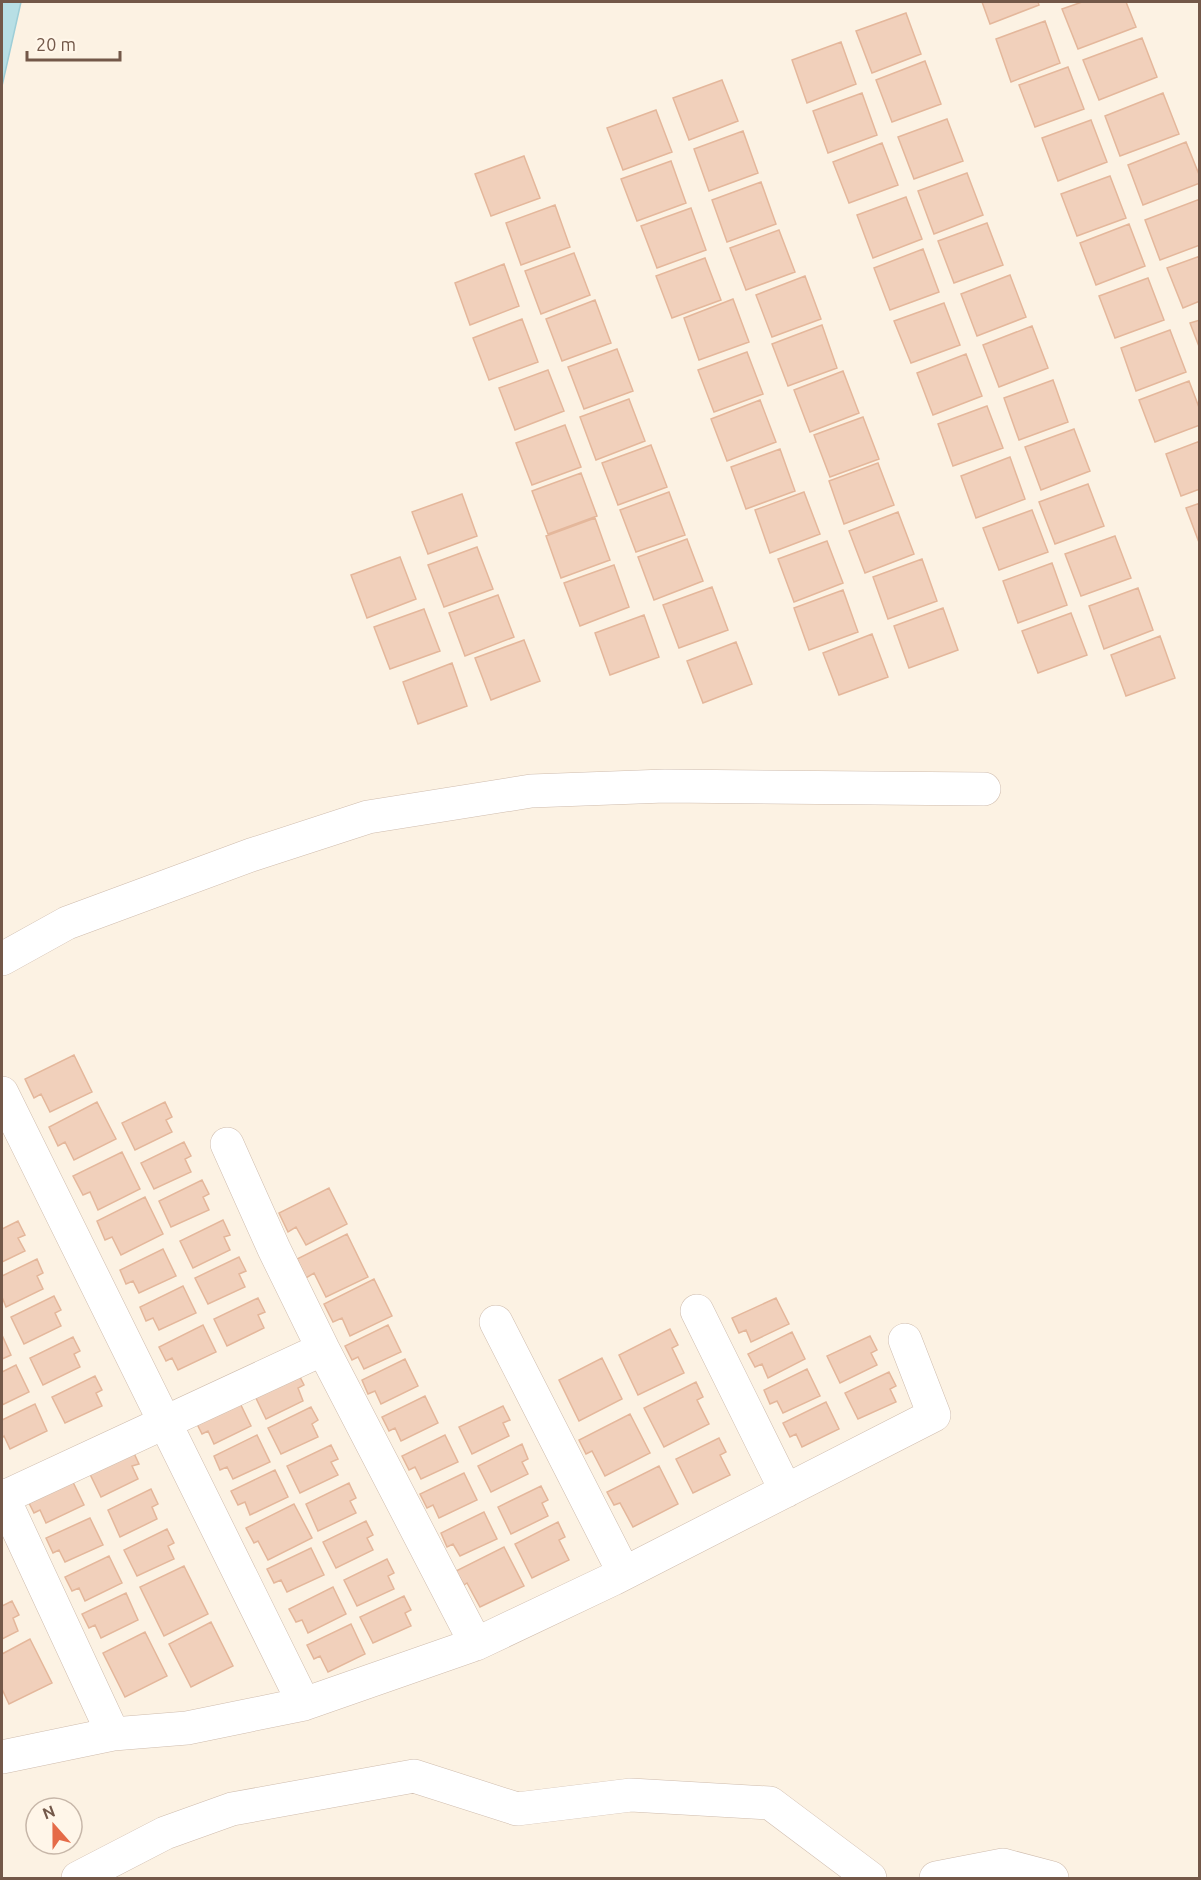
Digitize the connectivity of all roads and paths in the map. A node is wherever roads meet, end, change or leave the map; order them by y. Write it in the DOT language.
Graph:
graph roads {
  1 [pos="984,789"];
  2 [pos="2,959"];
  3 [pos="2,1093"];
  4 [pos="227,1144"];
  5 [pos="697,1311"];
  6 [pos="496,1322"];
  7 [pos="905,1340"];
  8 [pos="323,1349"];
  9 [pos="164,1423"];
  10 [pos="786,1491"];
  11 [pos="2,1497"];
  12 [pos="624,1573"];
  13 [pos="476,1644"];
  14 [pos="304,1704"];
  15 [pos="113,1734"];
  16 [pos="2,1757"];
  17 [pos="340,1765"];
  18 [pos="414,1776"];
  19 [pos="78,1878"];
  20 [pos="870,1878"];
  21 [pos="936,1878"];
  22 [pos="1052,1878"];
  1 -- 2 [label="street"];
  3 -- 9 [label="street"];
  4 -- 8 [label="street"];
  5 -- 10 [label="street"];
  6 -- 12 [label="street"];
  7 -- 10 [label="street"];
  8 -- 9 [label="street"];
  8 -- 13 [label="street"];
  9 -- 11 [label="street"];
  9 -- 14 [label="street"];
  10 -- 12 [label="street"];
  11 -- 15 [label="street"];
  12 -- 13 [label="street"];
  13 -- 14 [label="street"];
  14 -- 15 [label="street"];
  15 -- 16 [label="street"];
  17 -- 18 [label="street"];
  18 -- 19 [label="street"];
  18 -- 20 [label="street"];
  21 -- 22 [label="street"];
}
